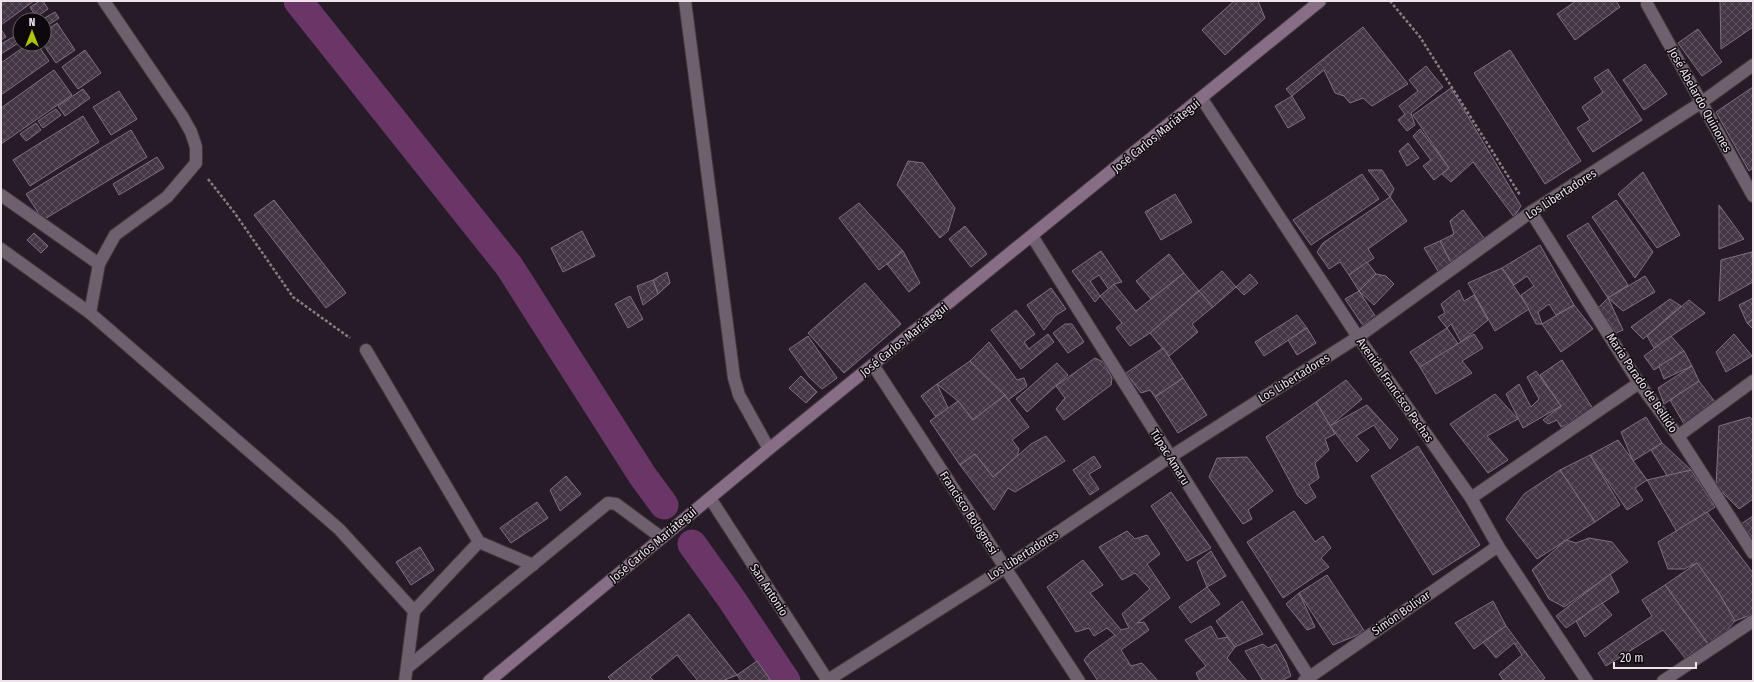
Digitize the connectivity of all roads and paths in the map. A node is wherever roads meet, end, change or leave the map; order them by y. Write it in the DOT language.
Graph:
graph roads {
  1 [pos="104,1"];
  2 [pos="685,1"];
  3 [pos="1320,1"];
  4 [pos="1390,1"];
  5 [pos="1647,4"];
  6 [pos="1753,65"];
  7 [pos="1202,99"];
  8 [pos="1702,102"];
  9 [pos="196,163"];
  10 [pos="1,196"];
  11 [pos="1753,196"];
  12 [pos="1531,212"];
  13 [pos="1032,236"];
  14 [pos="1,249"];
  15 [pos="98,264"];
  16 [pos="90,313"];
  17 [pos="1358,337"];
  18 [pos="366,350"];
  19 [pos="873,365"];
  20 [pos="1753,381"];
  21 [pos="1639,383"];
  22 [pos="1678,436"];
  23 [pos="769,449"];
  24 [pos="1170,457"];
  25 [pos="710,498"];
  26 [pos="1471,498"];
  27 [pos="662,538"];
  28 [pos="479,542"];
  29 [pos="1498,546"];
  30 [pos="1753,553"];
  31 [pos="533,566"];
  32 [pos="1005,568"];
  33 [pos="414,611"];
  34 [pos="1753,621"];
  35 [pos="408,667"];
  36 [pos="1307,679"];
  37 [pos="405,681"];
  38 [pos="489,681"];
  39 [pos="828,681"];
  40 [pos="1079,681"];
  41 [pos="1587,681"];
  42 [pos="1663,681"];
  1 -- 9 [label="street"];
  2 -- 23 [label="street"];
  3 -- 7 [label="main road, José Carlos Mariátegui"];
  4 -- 12 [label="path"];
  5 -- 8 [label="street, José Abelardo Quinones"];
  6 -- 8 [label="street, Los Libertadores"];
  7 -- 13 [label="main road, José Carlos Mariátegui"];
  7 -- 17 [label="street, Avenida Francisco Pachas"];
  8 -- 11 [label="street, José Abelardo Quinones"];
  8 -- 12 [label="street, Los Libertadores"];
  9 -- 15 [label="street"];
  9 -- 18 [label="path"];
  10 -- 15 [label="street"];
  12 -- 17 [label="street, Los Libertadores"];
  12 -- 21 [label="street, María Parado de Bellido"];
  13 -- 19 [label="main road, José Carlos Mariátegui"];
  13 -- 24 [label="street, Túpac Amaru"];
  14 -- 16 [label="street"];
  15 -- 16 [label="street"];
  16 -- 33 [label="street"];
  17 -- 24 [label="street, Los Libertadores"];
  17 -- 26 [label="street, Avenida Francisco Pachas"];
  18 -- 28 [label="street"];
  19 -- 23 [label="main road, José Carlos Mariátegui"];
  19 -- 32 [label="street, Francisco Bolognesi"];
  20 -- 22 [label="street"];
  21 -- 22 [label="street, María Parado de Bellido"];
  21 -- 26 [label="street"];
  22 -- 30 [label="street, María Parado de Bellido"];
  23 -- 25 [label="main road, José Carlos Mariátegui"];
  24 -- 32 [label="street, Los Libertadores"];
  24 -- 36 [label="street, Túpac Amaru"];
  25 -- 27 [label="main road, José Carlos Mariátegui"];
  25 -- 39 [label="street, San Antonio"];
  26 -- 29 [label="street, Avenida Francisco Pachas"];
  27 -- 31 [label="street"];
  27 -- 38 [label="main road, José Carlos Mariátegui"];
  28 -- 31 [label="street"];
  28 -- 33 [label="street"];
  29 -- 36 [label="street, Simón Bolívar"];
  29 -- 41 [label="street, Avenida Francisco Pachas"];
  31 -- 35 [label="street"];
  32 -- 39 [label="street, Los Libertadores"];
  32 -- 40 [label="street, Francisco Bolognesi"];
  33 -- 35 [label="street"];
  34 -- 42 [label="street"];
  35 -- 37 [label="street"];
}
